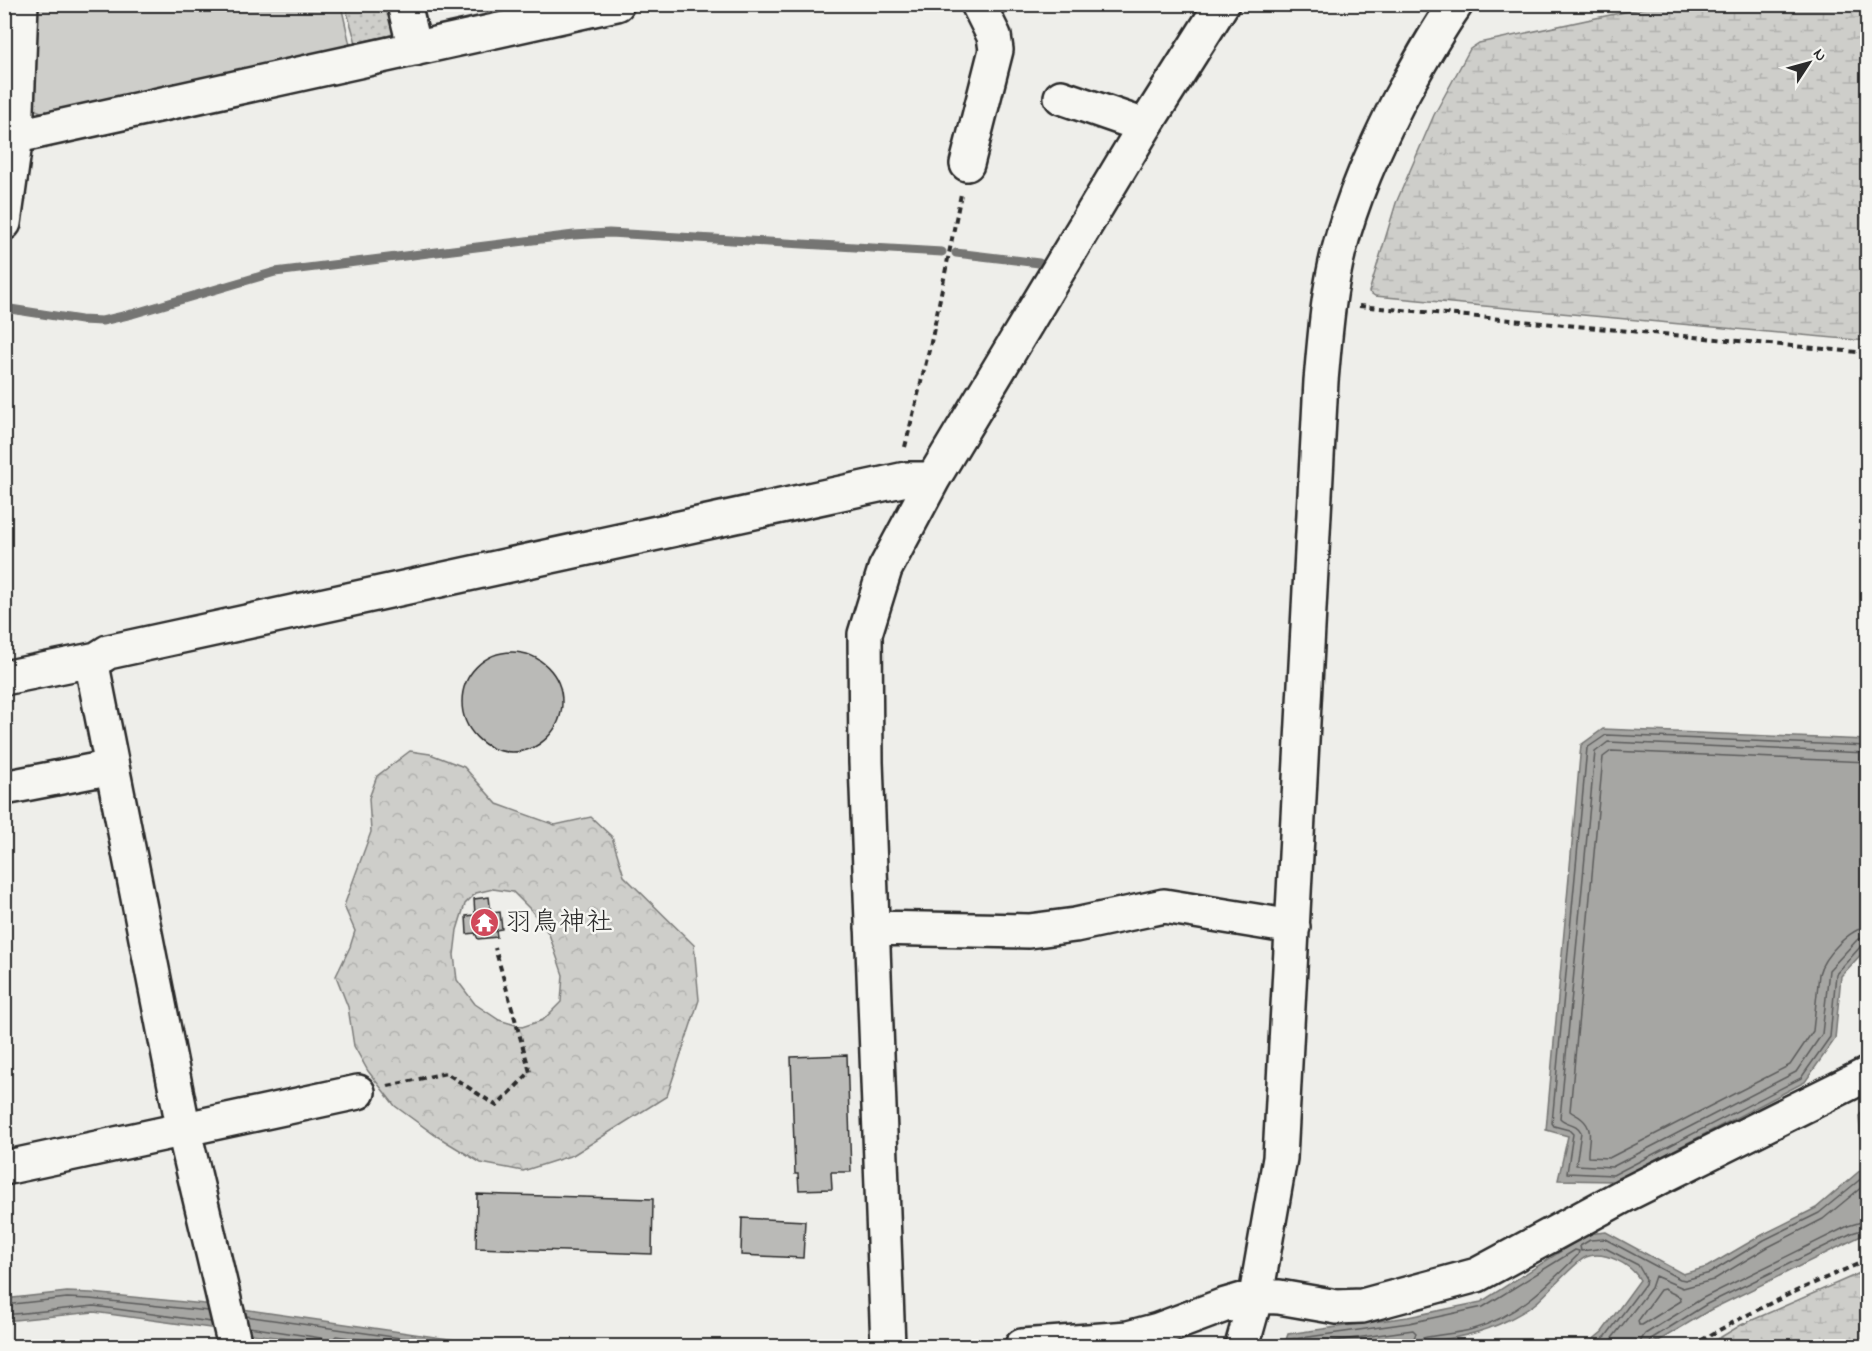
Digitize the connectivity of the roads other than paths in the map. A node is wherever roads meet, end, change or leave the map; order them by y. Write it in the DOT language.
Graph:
graph roads {
  1 [pos="21,4"];
  2 [pos="404,4"];
  3 [pos="617,4"];
  4 [pos="978,4"];
  5 [pos="1222,4"];
  6 [pos="1456,4"];
  7 [pos="415,49"];
  8 [pos="1061,97"];
  9 [pos="1146,126"];
  10 [pos="10,137"];
  11 [pos="967,164"];
  12 [pos="4,223"];
  13 [pos="933,479"];
  14 [pos="97,659"];
  15 [pos="4,678"];
  16 [pos="97,770"];
  17 [pos="4,788"];
  18 [pos="1293,927"];
  19 [pos="872,928"];
  20 [pos="1868,1074"];
  21 [pos="358,1092"];
  22 [pos="184,1131"];
  23 [pos="4,1168"];
  24 [pos="1249,1322"];
  25 [pos="230,1327"];
  26 [pos="895,1341"];
  27 [pos="1022,1347"];
  1 -- 10 [label="street"];
  2 -- 7 [label="street"];
  3 -- 7 [label="street"];
  4 -- 11 [label="street"];
  5 -- 9 [label="street"];
  6 -- 18 [label="street"];
  7 -- 10 [label="street"];
  8 -- 9 [label="street"];
  9 -- 13 [label="street"];
  10 -- 12 [label="street"];
  13 -- 14 [label="street"];
  13 -- 19 [label="street"];
  14 -- 15 [label="street"];
  14 -- 22 [label="street"];
  16 -- 17 [label="street"];
  18 -- 19 [label="street"];
  18 -- 24 [label="street"];
  19 -- 26 [label="street"];
  20 -- 24 [label="street"];
  21 -- 22 [label="street"];
  22 -- 23 [label="street"];
  22 -- 25 [label="street"];
  24 -- 27 [label="street"];
}
